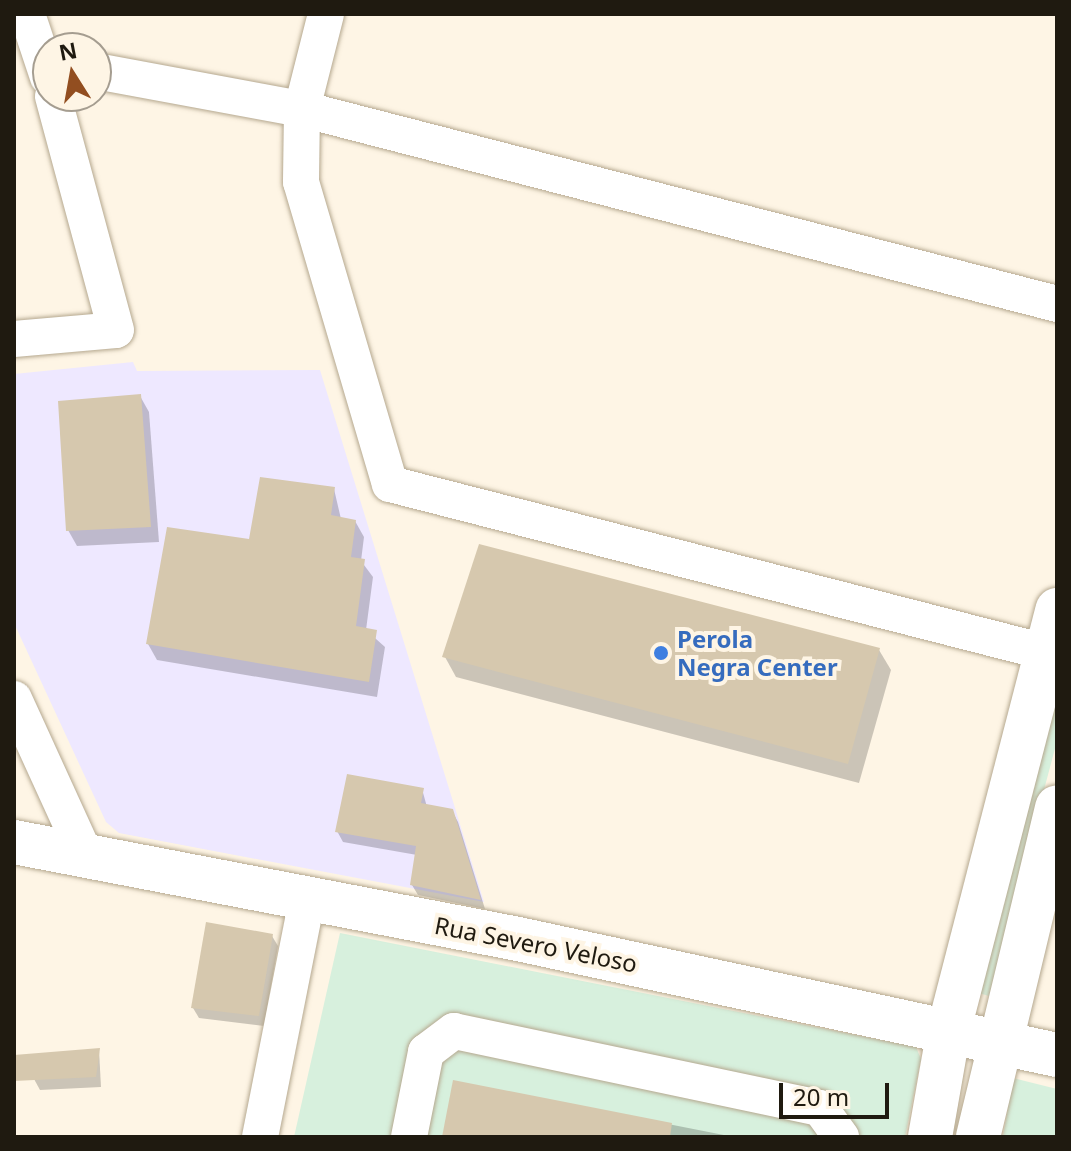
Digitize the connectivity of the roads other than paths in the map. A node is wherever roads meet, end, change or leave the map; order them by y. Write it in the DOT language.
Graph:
graph roads {
  1 [pos="326,14"];
  2 [pos="112,74"];
  3 [pos="302,109"];
  4 [pos="57,112"];
  5 [pos="1057,304"];
  6 [pos="14,339"];
  7 [pos="1057,610"];
  8 [pos="1052,654"];
  9 [pos="14,699"];
  10 [pos="1057,807"];
  11 [pos="14,842"];
  12 [pos="85,855"];
  13 [pos="307,899"];
  14 [pos="949,1029"];
  15 [pos="997,1040"];
  16 [pos="1057,1055"];
  17 [pos="260,1137"];
  18 [pos="409,1137"];
  19 [pos="841,1137"];
  20 [pos="930,1137"];
  21 [pos="978,1137"];
  1 -- 3 [label="street"];
  2 -- 3 [label="street"];
  3 -- 5 [label="street"];
  3 -- 8 [label="street"];
  4 -- 6 [label="street"];
  7 -- 8 [label="street"];
  8 -- 14 [label="street"];
  9 -- 12 [label="street"];
  10 -- 15 [label="street"];
  11 -- 12 [label="street, Rua Severo Veloso"];
  12 -- 13 [label="street, Rua Severo Veloso"];
  13 -- 14 [label="street, Rua Severo Veloso"];
  13 -- 17 [label="street"];
  14 -- 15 [label="street, Rua Severo Veloso"];
  14 -- 20 [label="street"];
  15 -- 16 [label="street, Rua Severo Veloso"];
  15 -- 21 [label="street"];
  18 -- 19 [label="street"];
}
